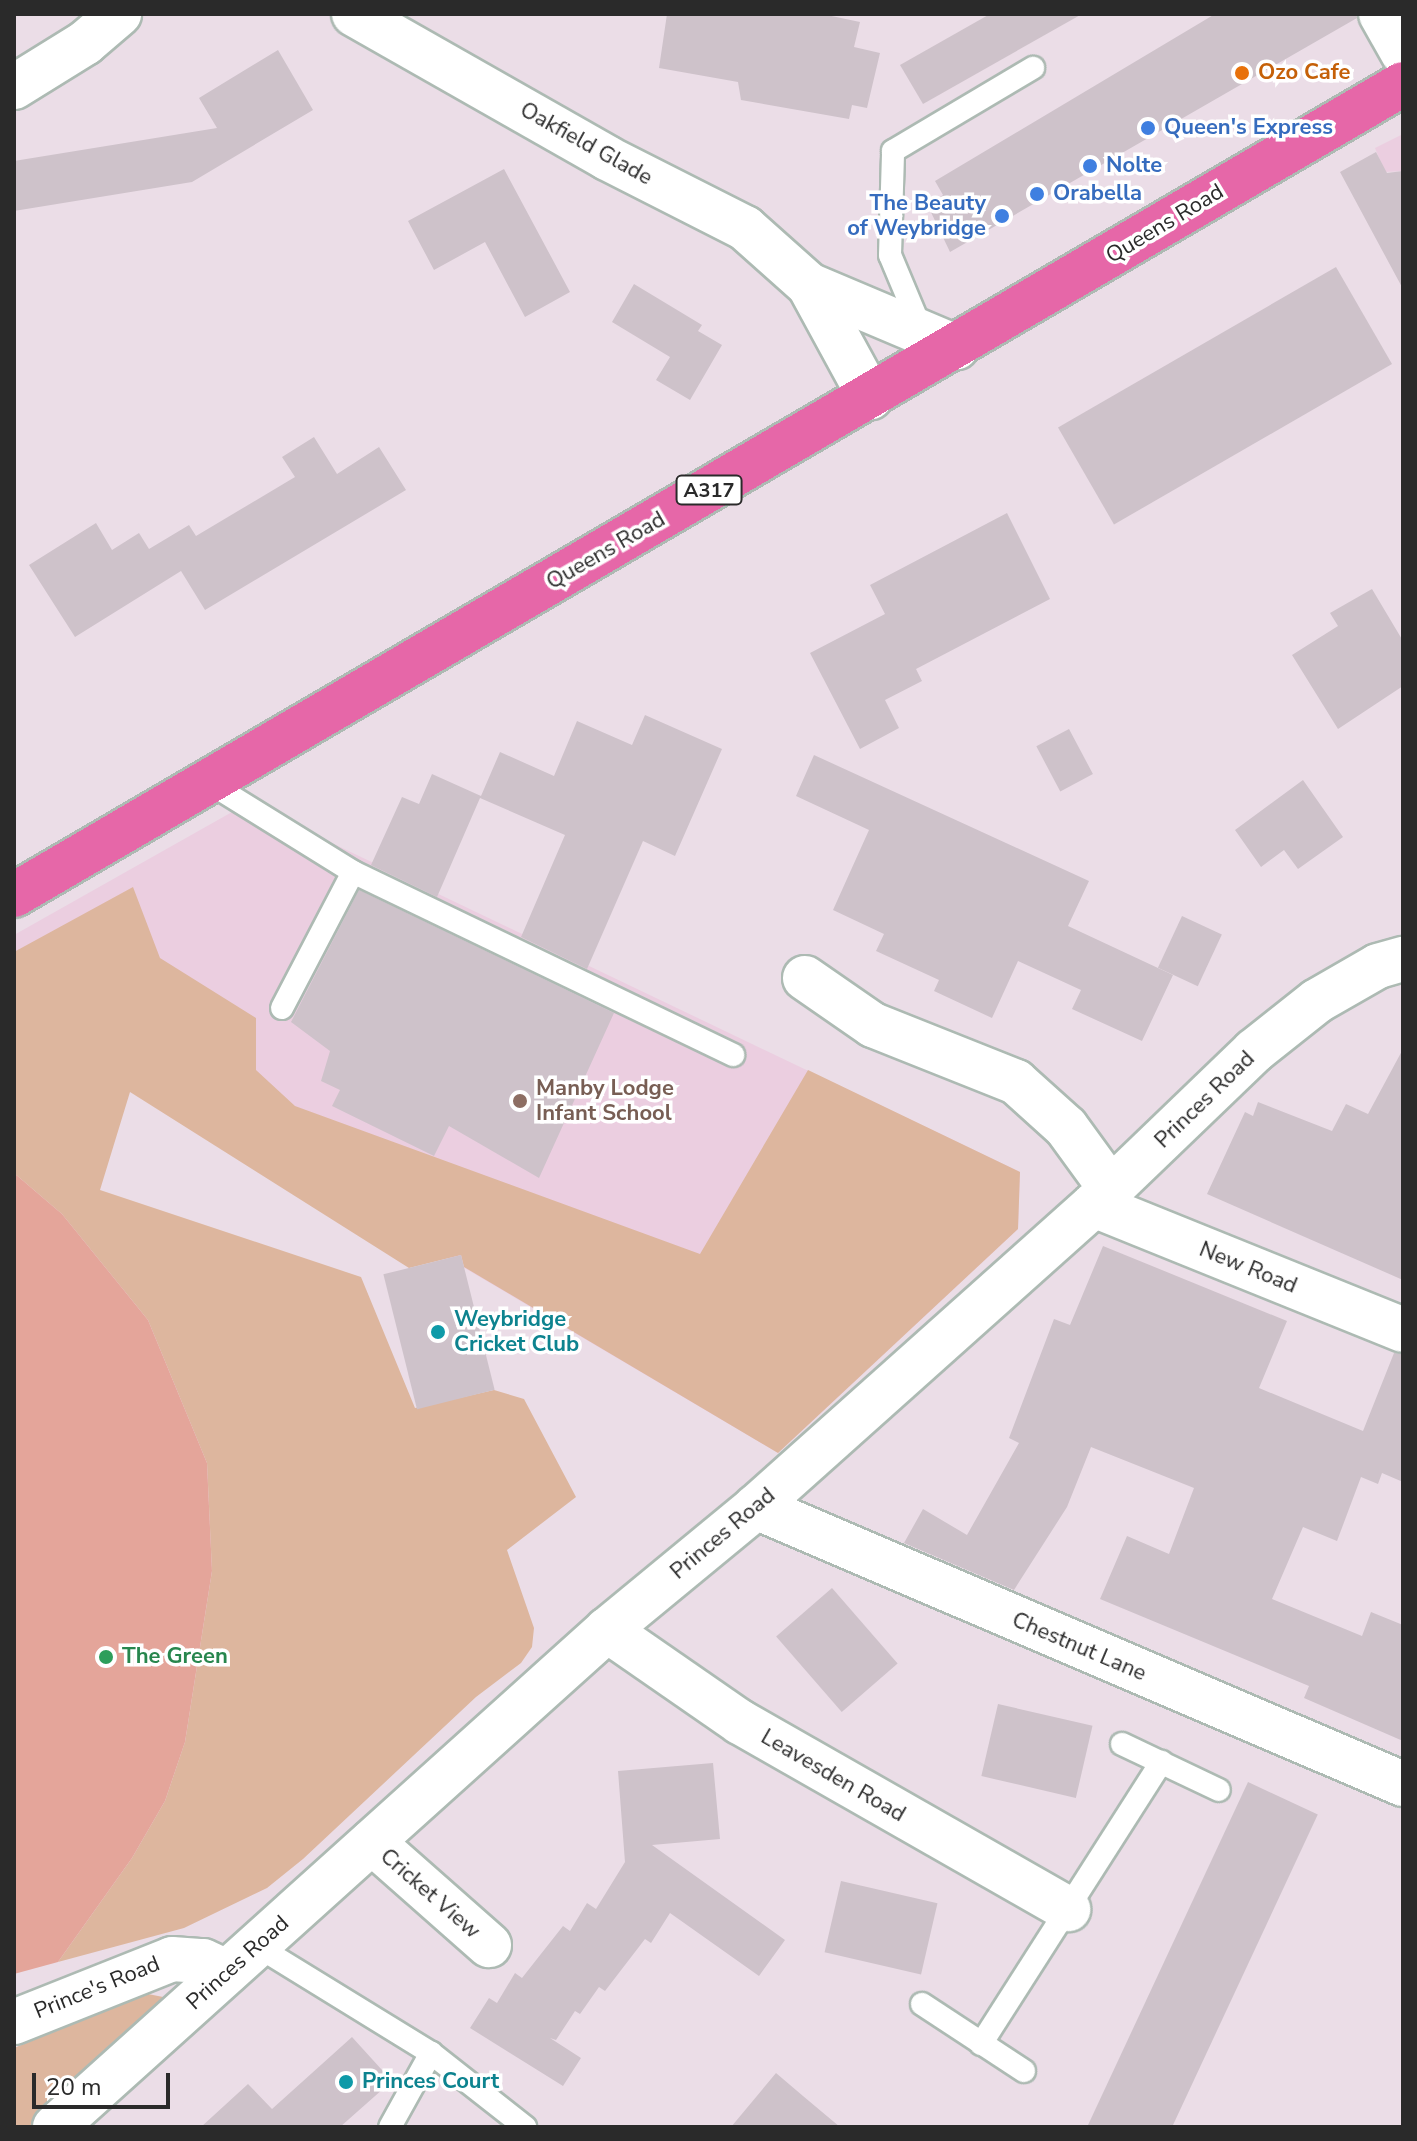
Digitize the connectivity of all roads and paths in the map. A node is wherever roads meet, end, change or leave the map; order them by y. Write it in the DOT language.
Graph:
graph roads {
  1 [pos="119,14"];
  2 [pos="354,14"];
  3 [pos="1381,14"];
  4 [pos="1403,53"];
  5 [pos="1033,68"];
  6 [pos="1403,84"];
  7 [pos="14,87"];
  8 [pos="809,285"];
  9 [pos="938,338"];
  10 [pos="870,397"];
  11 [pos="208,782"];
  12 [pos="353,872"];
  13 [pos="14,895"];
  14 [pos="1401,961"];
  15 [pos="805,978"];
  16 [pos="282,1008"];
  17 [pos="733,1055"];
  18 [pos="1102,1197"];
  19 [pos="1403,1330"];
  20 [pos="756,1507"];
  21 [pos="607,1630"];
  22 [pos="1122,1744"];
  23 [pos="1161,1762"];
  24 [pos="1403,1784"];
  25 [pos="1219,1790"];
  26 [pos="372,1842"];
  27 [pos="1068,1909"];
  28 [pos="489,1945"];
  29 [pos="242,1959"];
  30 [pos="922,2004"];
  31 [pos="14,2022"];
  32 [pos="981,2044"];
  33 [pos="431,2053"];
  34 [pos="1024,2071"];
  35 [pos="55,2127"];
  36 [pos="390,2127"];
  37 [pos="525,2127"];
  1 -- 7 [label="street"];
  2 -- 8 [label="street, Oakfield Glade"];
  3 -- 4 [label="street"];
  5 -- 9 [label="lane"];
  6 -- 9 [label="main road, Queens Road / A317"];
  8 -- 9 [label="street, Oakfield Glade"];
  8 -- 10 [label="street, Oakfield Glade"];
  9 -- 10 [label="main road, Queens Road / A317"];
  10 -- 11 [label="main road, Queens Road / A317"];
  11 -- 12 [label="lane"];
  11 -- 13 [label="main road, Queens Road / A317"];
  12 -- 16 [label="lane"];
  12 -- 17 [label="lane"];
  14 -- 18 [label="street, Princes Road"];
  15 -- 18 [label="street"];
  18 -- 19 [label="street, New Road"];
  18 -- 20 [label="street, Princes Road"];
  20 -- 21 [label="street, Princes Road"];
  20 -- 24 [label="street, Chestnut Lane"];
  21 -- 26 [label="street, Princes Road"];
  21 -- 27 [label="street, Leavesden Road"];
  22 -- 23 [label="lane"];
  23 -- 25 [label="lane"];
  23 -- 27 [label="lane"];
  26 -- 28 [label="street, Cricket View"];
  26 -- 29 [label="street, Princes Road"];
  27 -- 32 [label="lane"];
  29 -- 31 [label="street, Prince's Road"];
  29 -- 33 [label="lane"];
  29 -- 35 [label="street, Princes Road"];
  30 -- 32 [label="lane"];
  32 -- 34 [label="lane"];
  33 -- 36 [label="lane"];
  33 -- 37 [label="lane"];
}
